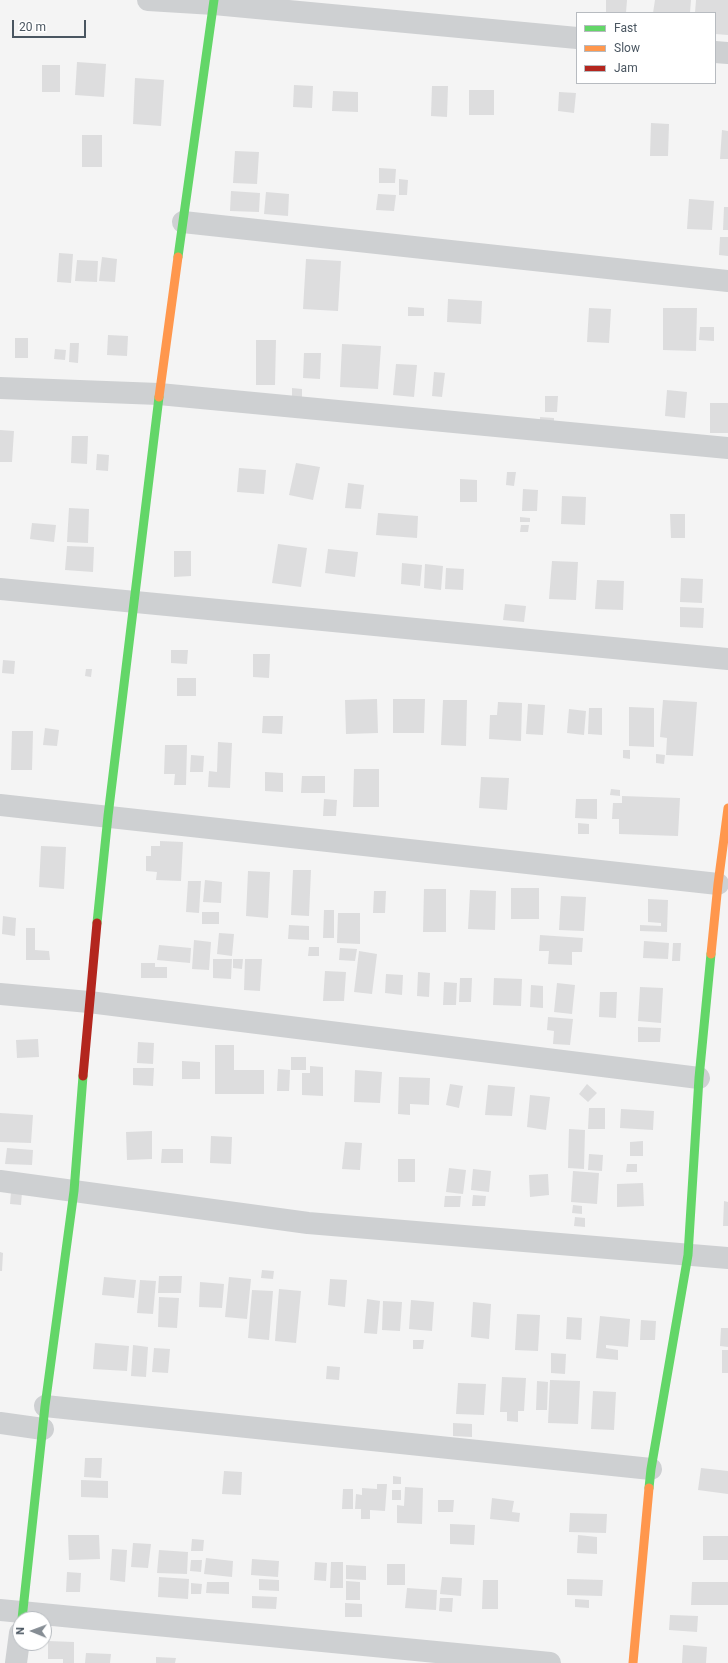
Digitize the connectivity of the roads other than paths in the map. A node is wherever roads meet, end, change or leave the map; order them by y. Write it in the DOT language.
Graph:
graph roads {
  1 [pos="148,0"];
  2 [pos="214,2"];
  3 [pos="576,38"];
  4 [pos="716,52"];
  5 [pos="728,53"];
  6 [pos="183,222"];
  7 [pos="728,281"];
  8 [pos="0,388"];
  9 [pos="159,394"];
  10 [pos="728,448"];
  11 [pos="0,589"];
  12 [pos="135,602"];
  13 [pos="728,659"];
  14 [pos="0,805"];
  15 [pos="728,808"];
  16 [pos="108,816"];
  17 [pos="718,884"];
  18 [pos="0,994"];
  19 [pos="89,1002"];
  20 [pos="699,1078"];
  21 [pos="0,1181"];
  22 [pos="74,1190"];
  23 [pos="688,1255"];
  24 [pos="728,1258"];
  25 [pos="45,1406"];
  26 [pos="0,1423"];
  27 [pos="43,1429"];
  28 [pos="651,1469"];
  29 [pos="0,1610"];
  30 [pos="23,1611"];
  31 [pos="12,1617"];
  32 [pos="52,1624"];
  33 [pos="18,1651"];
  34 [pos="16,1663"];
  35 [pos="550,1663"];
  36 [pos="633,1663"];
  1 -- 2 [label="street"];
  2 -- 3 [label="street"];
  2 -- 6 [label="street"];
  4 -- 5 [label="street"];
  6 -- 7 [label="street"];
  6 -- 9 [label="street"];
  8 -- 9 [label="street"];
  9 -- 10 [label="street"];
  9 -- 12 [label="street"];
  11 -- 12 [label="street"];
  12 -- 13 [label="street"];
  12 -- 16 [label="street"];
  14 -- 16 [label="street"];
  15 -- 17 [label="street"];
  16 -- 17 [label="street"];
  16 -- 19 [label="street"];
  17 -- 20 [label="street"];
  18 -- 19 [label="street"];
  19 -- 20 [label="street"];
  19 -- 22 [label="street"];
  20 -- 23 [label="street"];
  21 -- 22 [label="street"];
  22 -- 23 [label="street"];
  22 -- 25 [label="street"];
  23 -- 24 [label="street"];
  23 -- 28 [label="street"];
  25 -- 27 [label="street"];
  25 -- 28 [label="street"];
  26 -- 27 [label="street"];
  27 -- 30 [label="street"];
  28 -- 36 [label="street"];
  29 -- 31 [label="street"];
  32 -- 35 [label="street"];
  33 -- 34 [label="street"];
}
